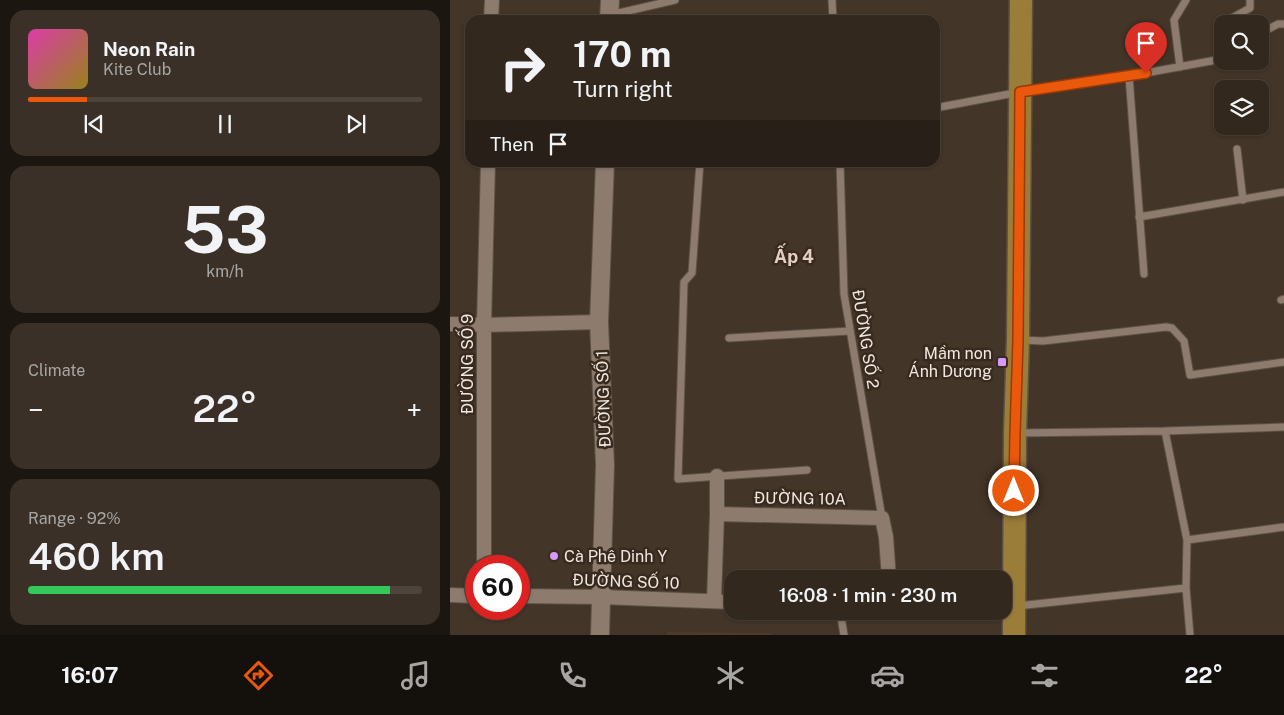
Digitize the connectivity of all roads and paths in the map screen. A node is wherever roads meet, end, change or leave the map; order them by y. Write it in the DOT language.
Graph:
graph roads {
  1 [pos="492,0"];
  2 [pos="675,0"];
  3 [pos="832,0"];
  4 [pos="1020,0"];
  5 [pos="1186,0"];
  6 [pos="1250,0"];
  7 [pos="610,12"];
  8 [pos="492,15"];
  9 [pos="833,15"];
  10 [pos="1237,15"];
  11 [pos="1284,24"];
  12 [pos="1269,30"];
  13 [pos="1214,61"];
  14 [pos="1180,67"];
  15 [pos="1129,76"];
  16 [pos="1020,92"];
  17 [pos="940,107"];
  18 [pos="1237,149"];
  19 [pos="488,167"];
  20 [pos="605,167"];
  21 [pos="700,167"];
  22 [pos="840,167"];
  23 [pos="1284,192"];
  24 [pos="1243,200"];
  25 [pos="1139,218"];
  26 [pos="1144,274"];
  27 [pos="599,322"];
  28 [pos="450,324"];
  29 [pos="484,325"];
  30 [pos="850,331"];
  31 [pos="729,338"];
  32 [pos="1018,340"];
  33 [pos="1284,362"];
  34 [pos="1284,426"];
  35 [pos="1165,431"];
  36 [pos="1015,433"];
  37 [pos="807,470"];
  38 [pos="717,476"];
  39 [pos="717,514"];
  40 [pos="882,518"];
  41 [pos="1284,527"];
  42 [pos="1187,540"];
  43 [pos="484,555"];
  44 [pos="889,570"];
  45 [pos="1009,570"];
  46 [pos="1186,588"];
  47 [pos="450,595"];
  48 [pos="465,596"];
  49 [pos="530,596"];
  50 [pos="601,597"];
  51 [pos="714,601"];
  52 [pos="724,602"];
  53 [pos="1012,606"];
  54 [pos="842,620"];
  55 [pos="1011,620"];
  56 [pos="600,635"];
  57 [pos="844,635"];
  58 [pos="1014,635"];
  59 [pos="1190,635"];
  1 -- 8 [label="street"];
  2 -- 7 [label="lane"];
  3 -- 9 [label="lane"];
  4 -- 16 [label="main road"];
  5 -- 14 [label="lane"];
  6 -- 10 [label="lane"];
  11 -- 12 [label="lane"];
  13 -- 14 [label="lane"];
  14 -- 15 [label="lane"];
  15 -- 16 [label="lane"];
  15 -- 25 [label="lane"];
  16 -- 17 [label="lane"];
  16 -- 32 [label="main road"];
  18 -- 24 [label="lane"];
  19 -- 29 [label="street, ĐƯỜNG SỐ 9"];
  20 -- 27 [label="street, ĐƯỜNG SỐ 1"];
  21 -- 38 [label="lane"];
  22 -- 30 [label="lane, ĐƯỜNG SỐ 2"];
  23 -- 24 [label="lane"];
  24 -- 25 [label="lane"];
  25 -- 26 [label="lane"];
  27 -- 29 [label="street"];
  27 -- 50 [label="street, ĐƯỜNG SỐ 1"];
  28 -- 29 [label="street"];
  29 -- 43 [label="street, ĐƯỜNG SỐ 9"];
  30 -- 31 [label="lane"];
  30 -- 40 [label="lane, ĐƯỜNG SỐ 2"];
  32 -- 33 [label="lane"];
  32 -- 36 [label="main road"];
  34 -- 35 [label="lane"];
  35 -- 36 [label="lane"];
  35 -- 42 [label="lane"];
  36 -- 45 [label="main road"];
  37 -- 38 [label="lane"];
  38 -- 39 [label="street"];
  39 -- 40 [label="street, ĐƯỜNG 10A"];
  39 -- 51 [label="street"];
  40 -- 44 [label="street"];
  41 -- 42 [label="lane"];
  42 -- 46 [label="lane"];
  46 -- 53 [label="lane"];
  46 -- 59 [label="lane"];
  47 -- 48 [label="street"];
  49 -- 50 [label="street, ĐƯỜNG SỐ 10"];
  50 -- 51 [label="street, ĐƯỜNG SỐ 10"];
  50 -- 56 [label="street, ĐƯỜNG SỐ 1"];
  51 -- 52 [label="street, ĐƯỜNG SỐ 10"];
  54 -- 57 [label="lane"];
  55 -- 58 [label="main road"];
}
